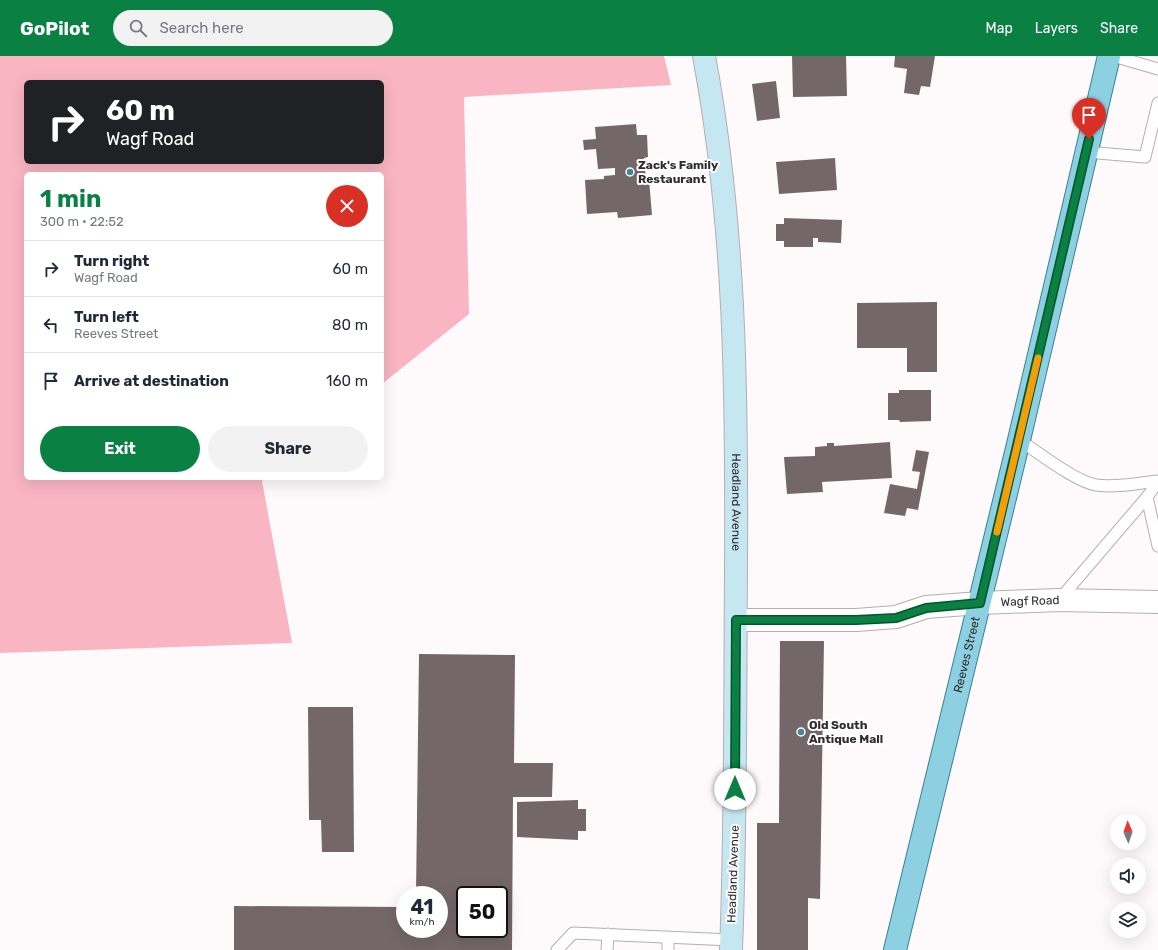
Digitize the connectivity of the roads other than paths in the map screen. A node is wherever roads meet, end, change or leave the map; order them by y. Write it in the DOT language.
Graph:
graph roads {
  1 [pos="704,56"];
  2 [pos="1109,56"];
  3 [pos="1113,56"];
  4 [pos="1158,69"];
  5 [pos="1158,103"];
  6 [pos="1086,152"];
  7 [pos="1019,440"];
  8 [pos="1158,481"];
  9 [pos="1147,497"];
  10 [pos="1158,546"];
  11 [pos="1059,600"];
  12 [pos="1158,602"];
  13 [pos="980,603"];
  14 [pos="736,620"];
  15 [pos="608,934"];
  16 [pos="668,937"];
  17 [pos="731,945"];
  18 [pos="557,950"];
  19 [pos="607,950"];
  20 [pos="668,950"];
  21 [pos="896,950"];
  1 -- 14 [label="main road, Headland Avenue"];
  2 -- 6 [label="main road, Reeves Street"];
  3 -- 4 [label="lane"];
  5 -- 6 [label="lane"];
  6 -- 7 [label="main road, Reeves Street"];
  7 -- 8 [label="lane"];
  7 -- 13 [label="main road, Reeves Street"];
  8 -- 9 [label="lane"];
  9 -- 10 [label="lane"];
  9 -- 11 [label="lane"];
  11 -- 12 [label="street, Wagf Road"];
  11 -- 13 [label="street, Wagf Road"];
  13 -- 14 [label="street, Wagf Road"];
  13 -- 21 [label="main road, Reeves Street"];
  14 -- 17 [label="main road, Headland Avenue"];
  15 -- 16 [label="lane"];
  15 -- 18 [label="lane"];
  15 -- 19 [label="lane"];
  16 -- 17 [label="lane"];
  16 -- 20 [label="lane"];
}
